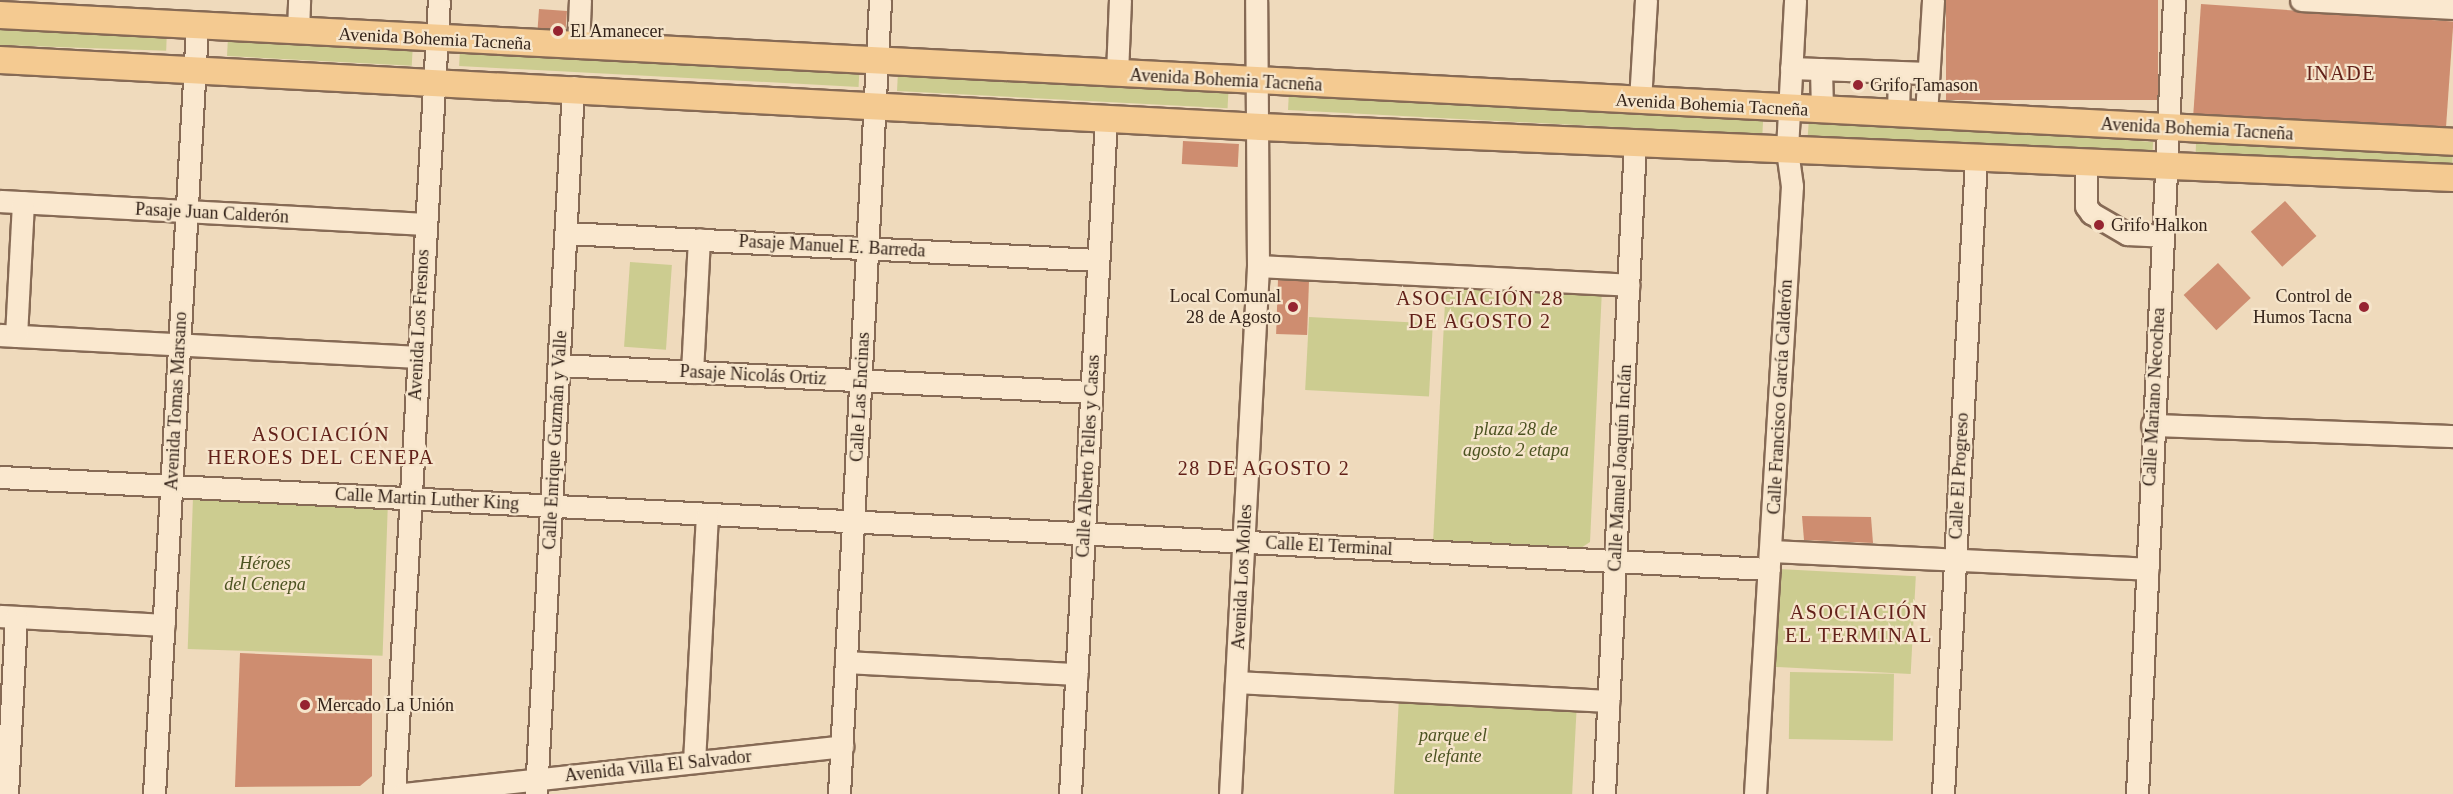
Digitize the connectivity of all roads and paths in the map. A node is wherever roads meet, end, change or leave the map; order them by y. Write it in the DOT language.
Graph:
graph roads {
  1 [pos="299,0"];
  2 [pos="439,0"];
  3 [pos="580,0"];
  4 [pos="880,0"];
  5 [pos="1120,0"];
  6 [pos="1256,0"];
  7 [pos="1646,0"];
  8 [pos="1795,0"];
  9 [pos="1933,0"];
  10 [pos="2174,0"];
  11 [pos="2301,0"];
  12 [pos="2453,8"];
  13 [pos="0,15"];
  14 [pos="197,27"];
  15 [pos="298,33"];
  16 [pos="437,39"];
  17 [pos="578,46"];
  18 [pos="0,60"];
  19 [pos="877,62"];
  20 [pos="195,68"];
  21 [pos="1791,68"];
  22 [pos="1821,69"];
  23 [pos="1899,72"];
  24 [pos="1929,73"];
  25 [pos="1117,74"];
  26 [pos="432,79"];
  27 [pos="1253,81"];
  28 [pos="573,87"];
  29 [pos="1640,101"];
  30 [pos="875,104"];
  31 [pos="1789,108"];
  32 [pos="1822,110"];
  33 [pos="1898,114"];
  34 [pos="1926,115"];
  35 [pos="1106,118"];
  36 [pos="1261,127"];
  37 [pos="2168,128"];
  38 [pos="1635,142"];
  39 [pos="2453,142"];
  40 [pos="1787,149"];
  41 [pos="1976,158"];
  42 [pos="2086,162"];
  43 [pos="2165,166"];
  44 [pos="2453,178"];
  45 [pos="0,201"];
  46 [pos="23,202"];
  47 [pos="187,211"];
  48 [pos="424,224"];
  49 [pos="566,232"];
  50 [pos="2162,236"];
  51 [pos="699,239"];
  52 [pos="868,248"];
  53 [pos="1098,260"];
  54 [pos="1258,266"];
  55 [pos="1629,285"];
  56 [pos="8,336"];
  57 [pos="179,345"];
  58 [pos="417,357"];
  59 [pos="559,365"];
  60 [pos="692,372"];
  61 [pos="861,380"];
  62 [pos="1091,392"];
  63 [pos="2152,425"];
  64 [pos="2453,436"];
  65 [pos="0,477"];
  66 [pos="172,486"];
  67 [pos="410,499"];
  68 [pos="551,506"];
  69 [pos="707,514"];
  70 [pos="853,521"];
  71 [pos="1084,533"];
  72 [pos="1244,541"];
  73 [pos="1955,559"];
  74 [pos="1615,560"];
  75 [pos="1770,560"];
  76 [pos="2148,569"];
  77 [pos="8,617"];
  78 [pos="164,625"];
  79 [pos="846,662"];
  80 [pos="1077,674"];
  81 [pos="1236,682"];
  82 [pos="1609,700"];
  83 [pos="842,746"];
  84 [pos="694,762"];
  85 [pos="536,787"];
  86 [pos="158,788"];
  87 [pos="7,794"];
  88 [pos="394,794"];
  89 [pos="403,794"];
  90 [pos="845,794"];
  91 [pos="1070,794"];
  92 [pos="1230,794"];
  93 [pos="1604,794"];
  94 [pos="1755,794"];
  95 [pos="1942,794"];
  96 [pos="2136,794"];
  1 -- 15 [label="street"];
  2 -- 16 [label="street, Avenida Los Fresnos"];
  3 -- 17 [label="street"];
  4 -- 19 [label="street, Calle Las Encinas"];
  5 -- 25 [label="street"];
  6 -- 27 [label="street, Avenida Los Molles"];
  7 -- 29 [label="street"];
  8 -- 21 [label="street, Calle Francisco García Calderón"];
  9 -- 24 [label="street"];
  10 -- 37 [label="street, Calle Mariano Necochea"];
  11 -- 12 [label="street"];
  13 -- 14 [label="main road, Avenida Bohemia Tacneña"];
  14 -- 15 [label="main road, Avenida Bohemia Tacneña"];
  14 -- 20 [label="street, Avenida Tomas Marsano"];
  15 -- 16 [label="main road, Avenida Bohemia Tacneña"];
  16 -- 17 [label="main road, Avenida Bohemia Tacneña"];
  16 -- 26 [label="street, Avenida Los Fresnos"];
  17 -- 19 [label="main road, Avenida Bohemia Tacneña"];
  18 -- 20 [label="main road, Avenida Bohemia Tacneña"];
  19 -- 25 [label="main road, Avenida Bohemia Tacneña"];
  19 -- 30 [label="street, Calle Las Encinas"];
  20 -- 26 [label="main road, Avenida Bohemia Tacneña"];
  20 -- 47 [label="street, Avenida Tomas Marsano"];
  21 -- 22 [label="street"];
  21 -- 31 [label="street, Calle Francisco García Calderón"];
  22 -- 23 [label="street"];
  22 -- 32 [label="street"];
  23 -- 24 [label="street"];
  23 -- 33 [label="street"];
  24 -- 34 [label="street"];
  25 -- 27 [label="main road, Avenida Bohemia Tacneña"];
  26 -- 28 [label="main road, Avenida Bohemia Tacneña"];
  26 -- 48 [label="street, Avenida Los Fresnos"];
  27 -- 29 [label="main road, Avenida Bohemia Tacneña"];
  27 -- 36 [label="street, Avenida Los Molles"];
  28 -- 30 [label="main road, Avenida Bohemia Tacneña"];
  28 -- 49 [label="street, Calle Enrique Guzmán y Valle"];
  29 -- 31 [label="main road, Avenida Bohemia Tacneña"];
  30 -- 35 [label="main road, Avenida Bohemia Tacneña"];
  30 -- 52 [label="street, Calle Las Encinas"];
  31 -- 32 [label="main road, Avenida Bohemia Tacneña"];
  31 -- 40 [label="street, Calle Francisco García Calderón"];
  32 -- 33 [label="main road, Avenida Bohemia Tacneña"];
  33 -- 34 [label="main road, Avenida Bohemia Tacneña"];
  34 -- 37 [label="main road, Avenida Bohemia Tacneña"];
  35 -- 36 [label="main road, Avenida Bohemia Tacneña"];
  35 -- 53 [label="street, Calle Alberto Telles y Casas"];
  36 -- 38 [label="main road, Avenida Bohemia Tacneña"];
  36 -- 54 [label="street, Avenida Los Molles"];
  37 -- 39 [label="main road, Avenida Bohemia Tacneña"];
  37 -- 43 [label="street, Calle Mariano Necochea"];
  38 -- 40 [label="main road, Avenida Bohemia Tacneña"];
  38 -- 55 [label="street, Calle Manuel Joaquín Inclán"];
  40 -- 41 [label="main road, Avenida Bohemia Tacneña"];
  40 -- 75 [label="street, Calle Francisco García Calderón"];
  41 -- 42 [label="main road, Avenida Bohemia Tacneña"];
  41 -- 73 [label="street, Calle El Progreso"];
  42 -- 43 [label="main road, Avenida Bohemia Tacneña"];
  42 -- 50 [label="street"];
  43 -- 44 [label="main road, Avenida Bohemia Tacneña"];
  43 -- 50 [label="street, Calle Mariano Necochea"];
  45 -- 46 [label="street, Pasaje Juan Calderón"];
  46 -- 47 [label="street, Pasaje Juan Calderón"];
  46 -- 56 [label="street"];
  47 -- 48 [label="street, Pasaje Juan Calderón"];
  47 -- 57 [label="street, Avenida Tomas Marsano"];
  48 -- 58 [label="street, Avenida Los Fresnos"];
  49 -- 51 [label="street, Pasaje Manuel E. Barreda"];
  49 -- 59 [label="street, Calle Enrique Guzmán y Valle"];
  50 -- 63 [label="street, Calle Mariano Necochea"];
  51 -- 52 [label="street, Pasaje Manuel E. Barreda"];
  51 -- 60 [label="street"];
  52 -- 53 [label="street, Pasaje Manuel E. Barreda"];
  52 -- 61 [label="street, Calle Las Encinas"];
  53 -- 62 [label="street, Calle Alberto Telles y Casas"];
  54 -- 55 [label="street"];
  54 -- 72 [label="street, Avenida Los Molles"];
  55 -- 74 [label="street, Calle Manuel Joaquín Inclán"];
  56 -- 57 [label="street"];
  57 -- 58 [label="street"];
  57 -- 66 [label="street, Avenida Tomas Marsano"];
  58 -- 67 [label="street, Avenida Los Fresnos"];
  59 -- 60 [label="street, Pasaje Nicolás Ortiz"];
  59 -- 68 [label="street, Calle Enrique Guzmán y Valle"];
  60 -- 61 [label="street, Pasaje Nicolás Ortiz"];
  61 -- 62 [label="street, Pasaje Nicolás Ortiz"];
  61 -- 70 [label="street, Calle Las Encinas"];
  62 -- 71 [label="street, Calle Alberto Telles y Casas"];
  63 -- 64 [label="street"];
  63 -- 76 [label="street, Calle Mariano Necochea"];
  65 -- 66 [label="street, Calle Martin Luther King"];
  66 -- 67 [label="street, Calle Martin Luther King"];
  66 -- 78 [label="street, Avenida Tomas Marsano"];
  67 -- 68 [label="street, Calle Martin Luther King"];
  67 -- 88 [label="street, Avenida Los Fresnos"];
  68 -- 69 [label="street, Calle Martin Luther King"];
  68 -- 85 [label="street, Calle Enrique Guzmán y Valle"];
  69 -- 70 [label="street, Calle Martin Luther King"];
  69 -- 84 [label="street"];
  70 -- 71 [label="street, Calle El Terminal"];
  70 -- 79 [label="street, Calle Las Encinas"];
  71 -- 72 [label="street, Calle El Terminal"];
  71 -- 80 [label="street, Calle Alberto Telles y Casas"];
  72 -- 74 [label="street, Calle El Terminal"];
  72 -- 81 [label="street, Avenida Los Molles"];
  73 -- 75 [label="street, Calle El Terminal"];
  73 -- 76 [label="street, Calle El Terminal"];
  73 -- 95 [label="street, Calle El Progreso"];
  74 -- 75 [label="street, Calle El Terminal"];
  74 -- 82 [label="street, Calle Manuel Joaquín Inclán"];
  75 -- 94 [label="street, Calle Francisco García Calderón"];
  76 -- 96 [label="street, Calle Mariano Necochea"];
  77 -- 78 [label="street"];
  77 -- 87 [label="street"];
  78 -- 86 [label="street, Avenida Tomas Marsano"];
  79 -- 80 [label="street"];
  79 -- 83 [label="street, Calle Las Encinas"];
  80 -- 91 [label="street, Calle Alberto Telles y Casas"];
  81 -- 82 [label="street"];
  81 -- 92 [label="street, Avenida Los Molles"];
  82 -- 93 [label="street, Calle Manuel Joaquín Inclán"];
  83 -- 84 [label="street, Avenida Villa El Salvador"];
  83 -- 90 [label="street, Calle Las Encinas"];
  84 -- 85 [label="street, Avenida Villa El Salvador"];
  85 -- 89 [label="street, Avenida Villa El Salvador"];
}
